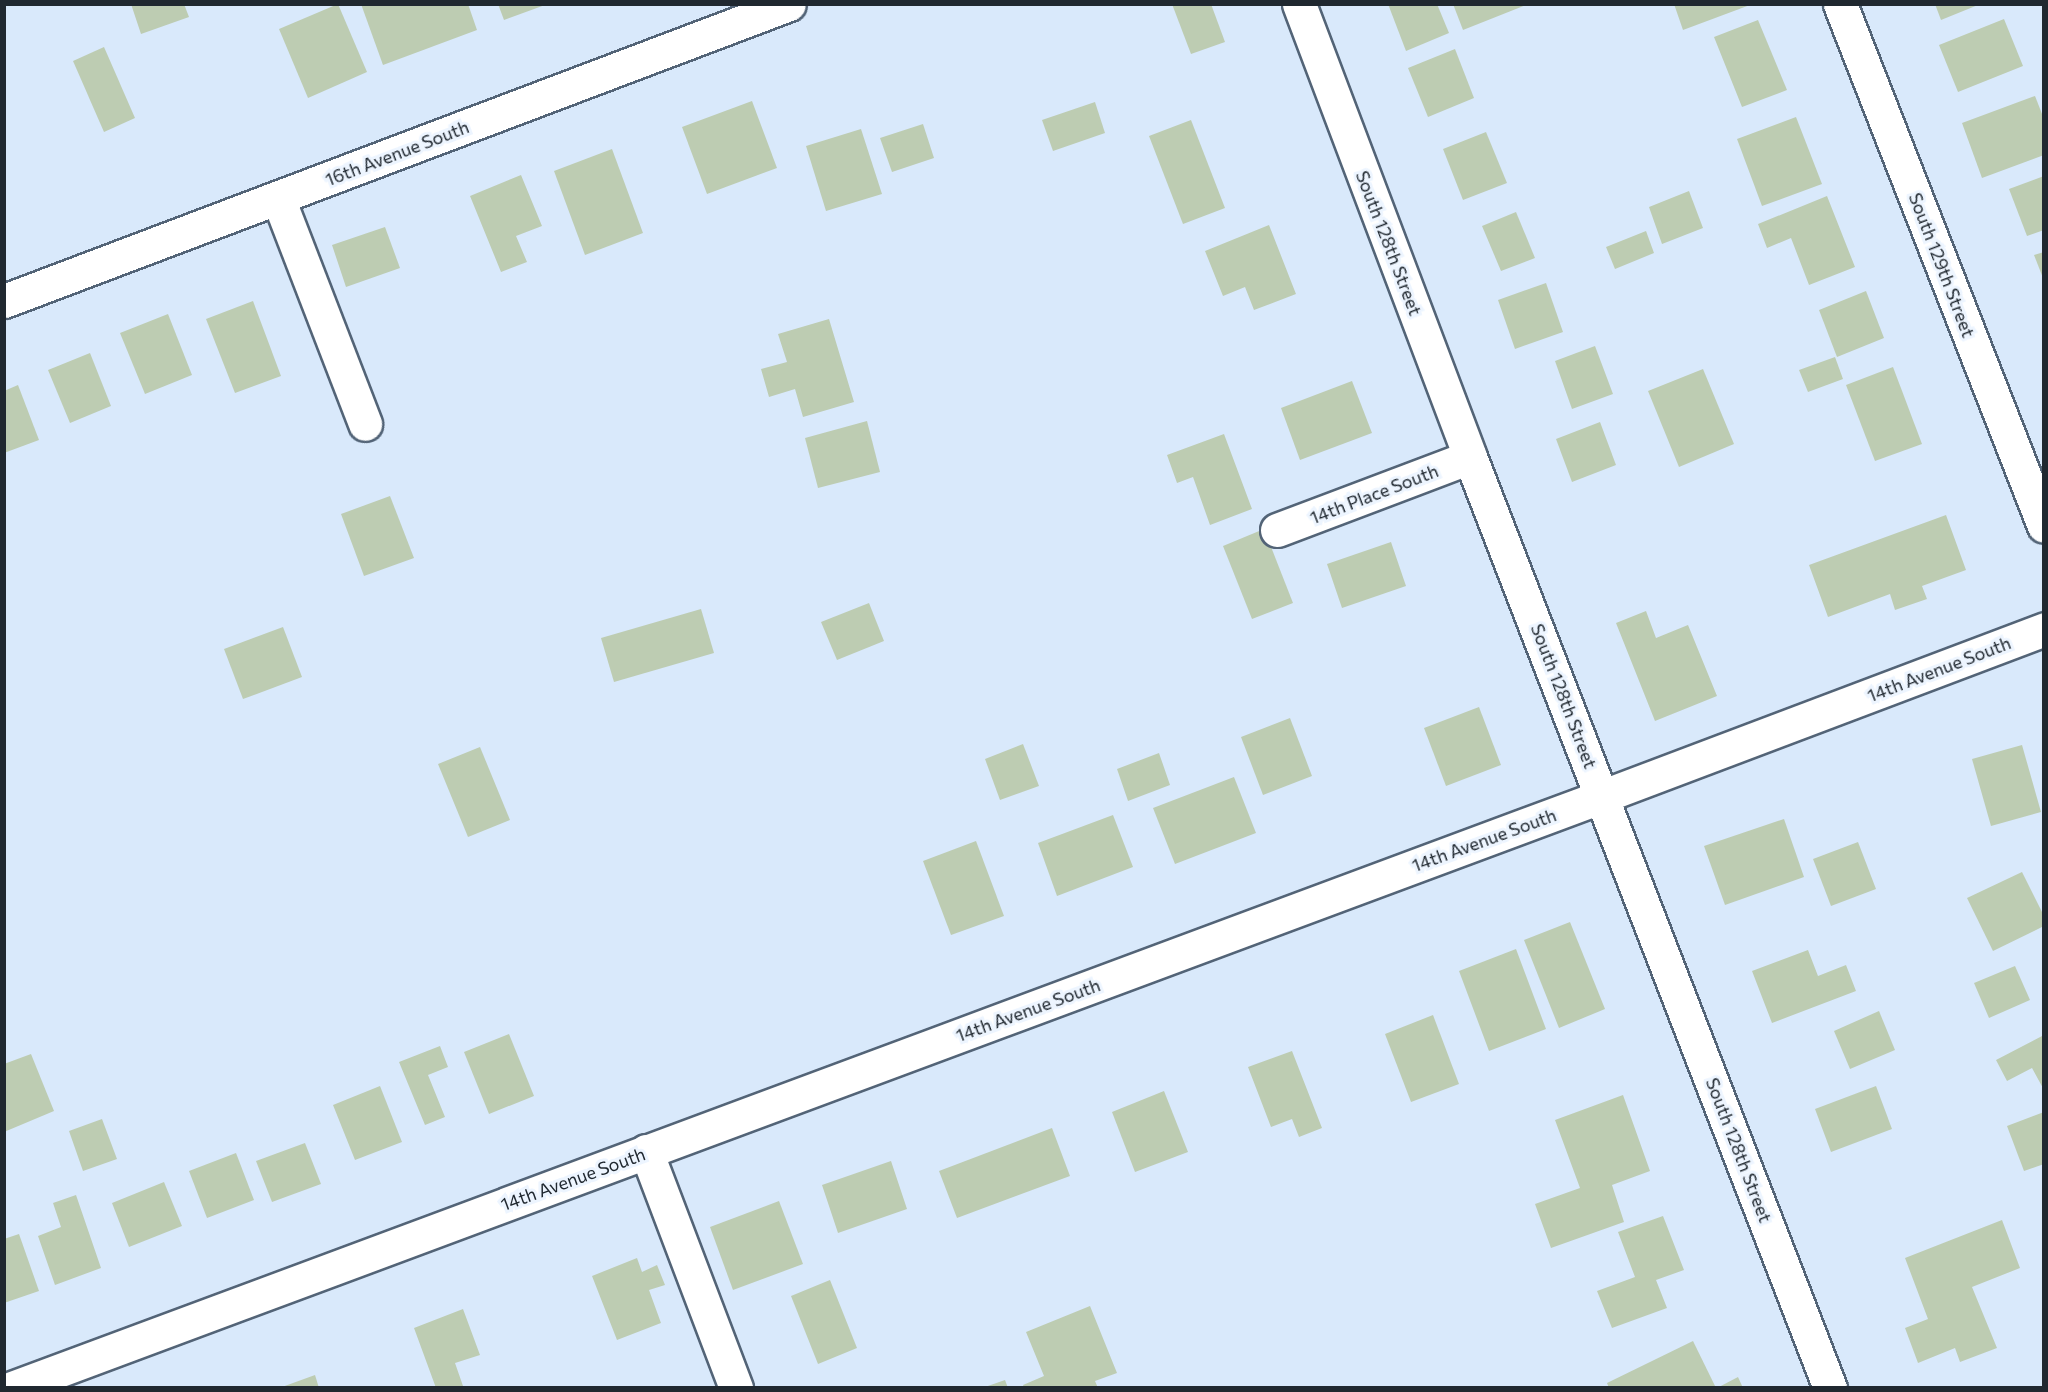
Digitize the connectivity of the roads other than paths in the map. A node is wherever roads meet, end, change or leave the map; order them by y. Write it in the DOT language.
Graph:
graph roads {
  1 [pos="789,4"];
  2 [pos="1299,4"];
  3 [pos="1840,4"];
  4 [pos="278,198"];
  5 [pos="4,301"];
  6 [pos="365,424"];
  7 [pos="1470,457"];
  8 [pos="2043,526"];
  9 [pos="1277,530"];
  10 [pos="2043,629"];
  11 [pos="1603,796"];
  12 [pos="646,1151"];
  13 [pos="12,1388"];
  14 [pos="736,1388"];
  15 [pos="1830,1388"];
  1 -- 4 [label="street, 16th Avenue South"];
  2 -- 7 [label="street, South 128th Street"];
  3 -- 8 [label="street, South 129th Street"];
  4 -- 5 [label="street, 16th Avenue South"];
  4 -- 6 [label="street"];
  7 -- 9 [label="street, 14th Place South"];
  7 -- 11 [label="street, South 128th Street"];
  10 -- 11 [label="street, 14th Avenue South"];
  11 -- 12 [label="street, 14th Avenue South"];
  11 -- 15 [label="street, South 128th Street"];
  12 -- 13 [label="street, 14th Avenue South"];
  12 -- 14 [label="street"];
}
